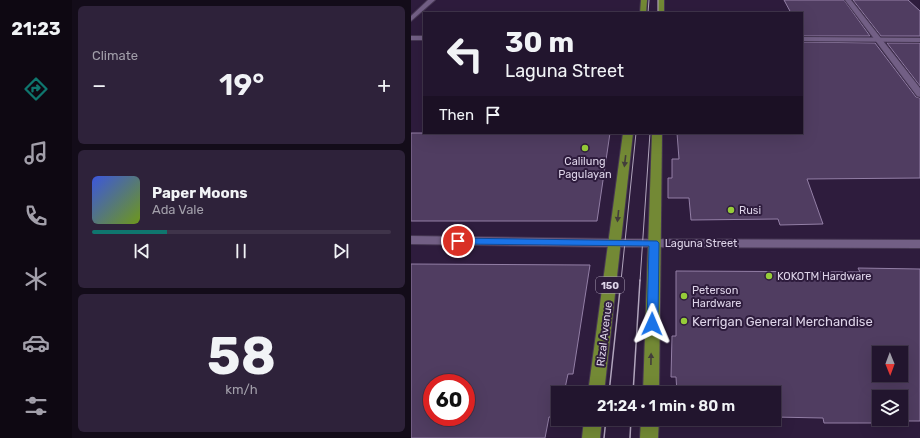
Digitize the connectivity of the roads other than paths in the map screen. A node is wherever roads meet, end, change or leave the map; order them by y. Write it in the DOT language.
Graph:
graph roads {
  1 [pos="432,0"];
  2 [pos="644,0"];
  3 [pos="661,0"];
  4 [pos="848,0"];
  5 [pos="643,12"];
  6 [pos="661,12"];
  7 [pos="411,19"];
  8 [pos="411,38"];
  9 [pos="423,38"];
  10 [pos="803,39"];
  11 [pos="877,40"];
  12 [pos="920,40"];
  13 [pos="920,94"];
  14 [pos="628,134"];
  15 [pos="657,134"];
  16 [pos="411,240"];
  17 [pos="615,243"];
  18 [pos="654,243"];
  19 [pos="920,244"];
  20 [pos="597,386"];
  21 [pos="651,386"];
  22 [pos="592,426"];
  23 [pos="650,426"];
  24 [pos="591,438"];
  25 [pos="649,438"];
  1 -- 7 [label="street"];
  2 -- 5 [label="main road"];
  3 -- 6 [label="main road"];
  4 -- 11 [label="street"];
  8 -- 9 [label="street"];
  10 -- 11 [label="street"];
  11 -- 12 [label="street"];
  11 -- 13 [label="street"];
  14 -- 17 [label="main road, Rizal Avenue / 150, one-way"];
  15 -- 18 [label="main road"];
  16 -- 17 [label="street, Laguna Street"];
  17 -- 18 [label="street, Laguna Street"];
  17 -- 20 [label="main road, Rizal Avenue / 150"];
  18 -- 19 [label="street, Laguna Street"];
  21 -- 18 [label="main road, one-way"];
  22 -- 24 [label="main road"];
  23 -- 25 [label="main road"];
}
